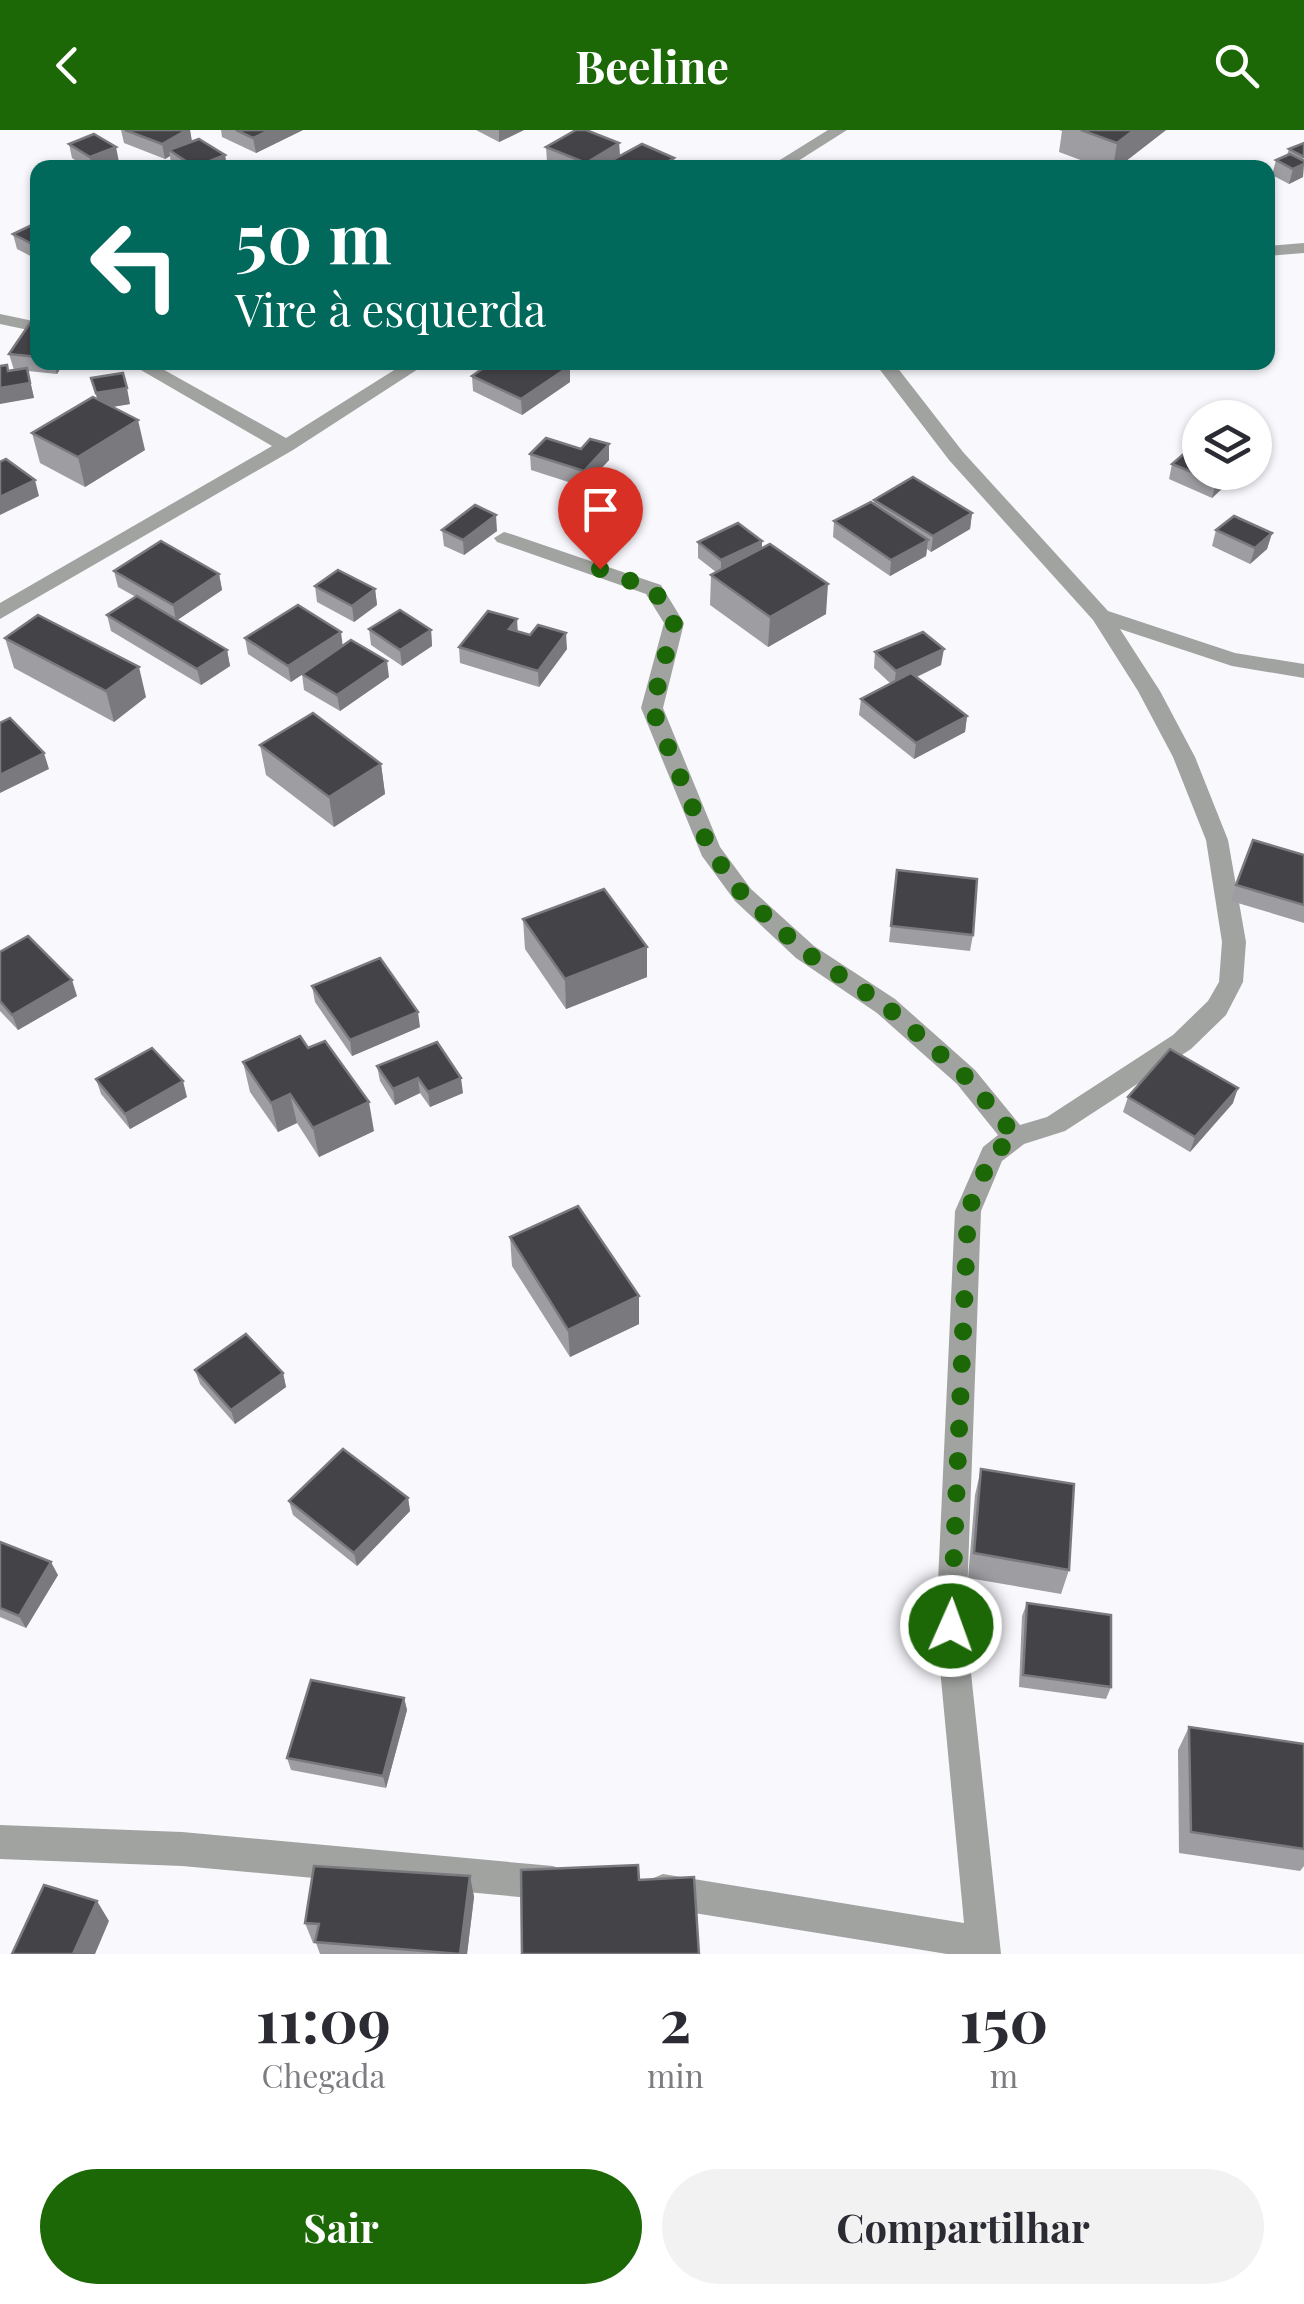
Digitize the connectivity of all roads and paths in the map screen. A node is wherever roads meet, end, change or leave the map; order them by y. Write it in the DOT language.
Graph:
graph roads {
  1 [pos="839,130"];
  2 [pos="788,160"];
  3 [pos="1304,248"];
  4 [pos="1275,250"];
  5 [pos="0,319"];
  6 [pos="30,325"];
  7 [pos="150,370"];
  8 [pos="407,370"];
  9 [pos="889,370"];
  10 [pos="286,446"];
  11 [pos="504,538"];
  12 [pos="0,612"];
  13 [pos="1101,616"];
  14 [pos="1304,671"];
  15 [pos="1016,1137"];
  16 [pos="0,1842"];
  17 [pos="576,1884"];
  18 [pos="636,1889"];
  19 [pos="984,1949"];
  1 -- 2 [label="street"];
  3 -- 4 [label="street"];
  5 -- 6 [label="street"];
  7 -- 10 [label="street"];
  8 -- 10 [label="street"];
  9 -- 13 [label="street"];
  10 -- 12 [label="street"];
  11 -- 15 [label="street"];
  13 -- 14 [label="street"];
  13 -- 15 [label="street"];
  15 -- 19 [label="street"];
  16 -- 17 [label="street"];
  18 -- 19 [label="street"];
}
